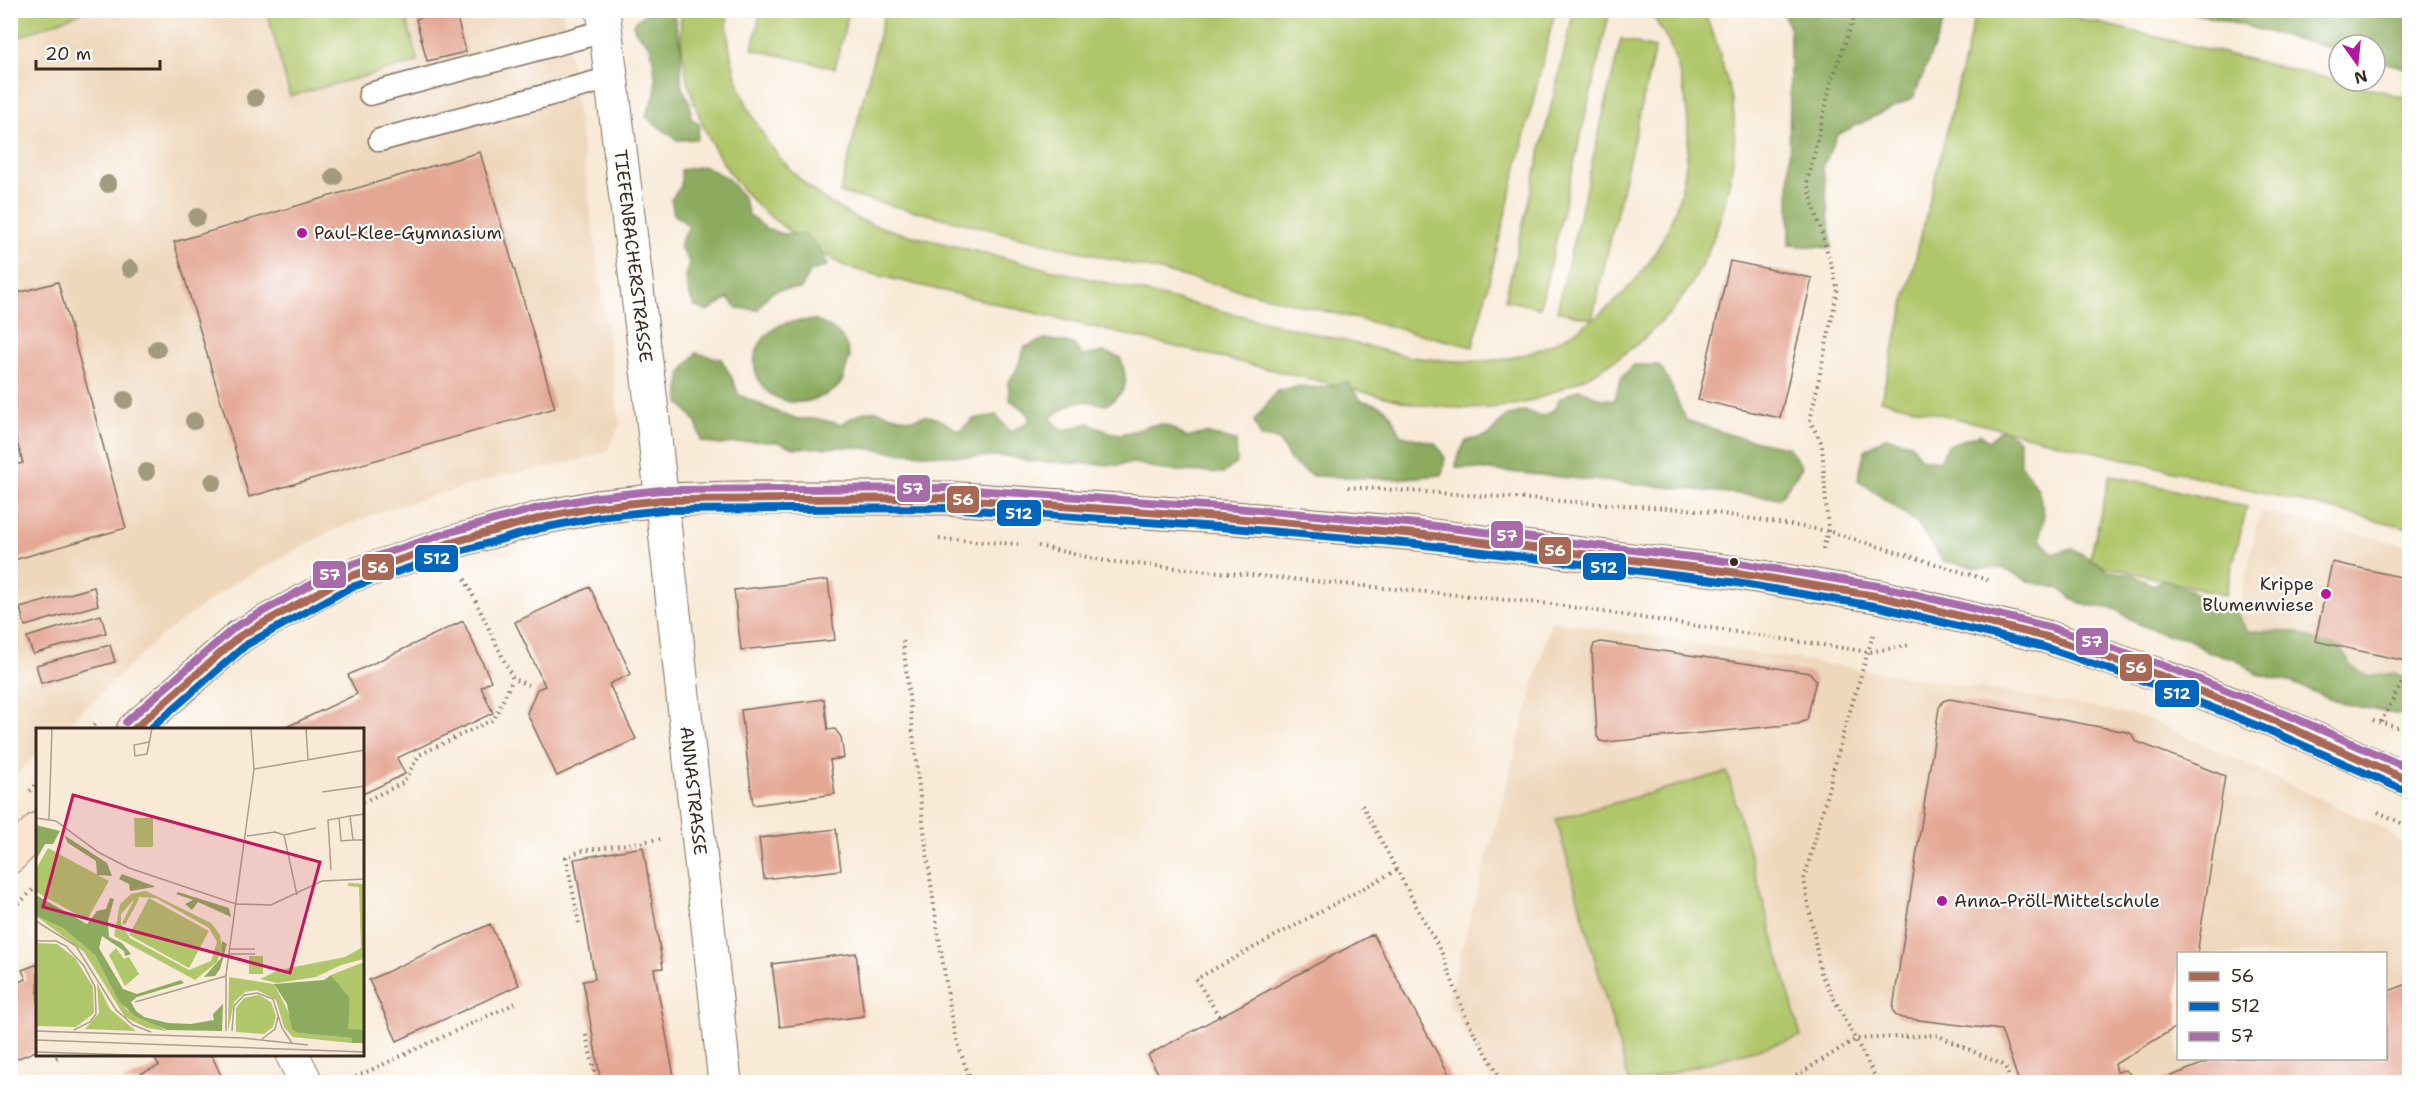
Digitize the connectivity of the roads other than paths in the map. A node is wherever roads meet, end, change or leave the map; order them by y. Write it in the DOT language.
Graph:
graph roads {
  1 [pos="604,21"];
  2 [pos="611,78"];
  3 [pos="370,94"];
  4 [pos="380,140"];
  5 [pos="662,500"];
  6 [pos="136,728"];
  7 [pos="2409,781"];
  8 [pos="36,831"];
  9 [pos="10,857"];
  10 [pos="293,1057"];
  11 [pos="306,1083"];
  12 [pos="725,1083"];
  1 -- 2 [label="street, TIEFENBACHERSTRASSE"];
  1 -- 3 [label="lane"];
  2 -- 4 [label="lane"];
  2 -- 5 [label="street, TIEFENBACHERSTRASSE"];
  5 -- 6 [label="street"];
  5 -- 7 [label="street"];
  5 -- 12 [label="street, ANNASTRASSE"];
  8 -- 9 [label="street"];
  10 -- 11 [label="street"];
}
